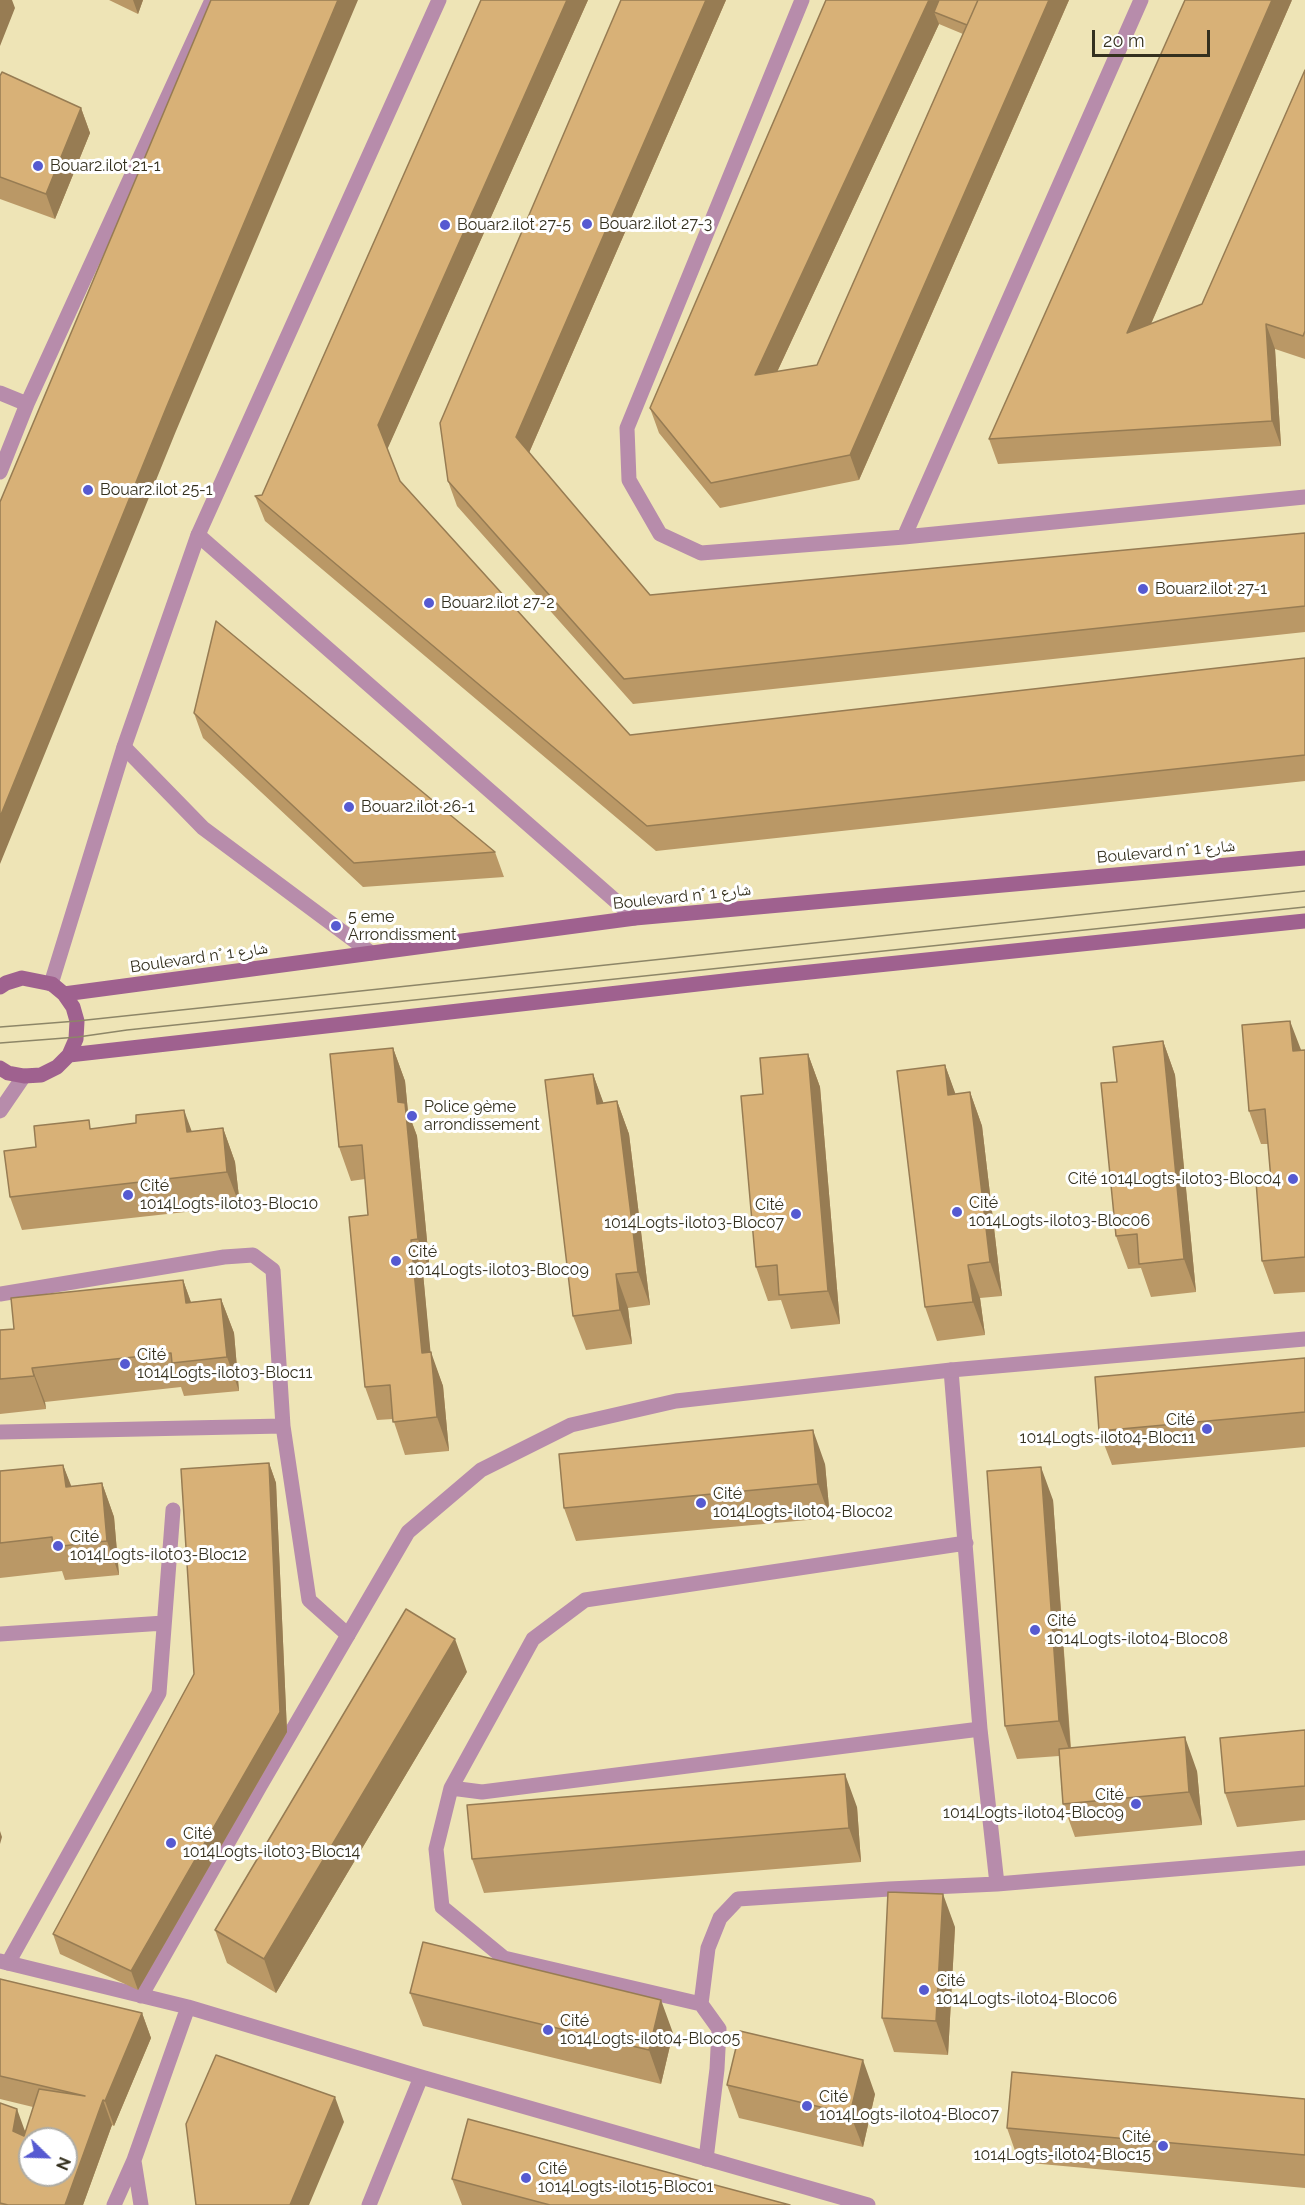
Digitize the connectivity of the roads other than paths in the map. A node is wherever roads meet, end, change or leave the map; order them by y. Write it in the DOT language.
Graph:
graph roads {
  1 [pos="212,0"];
  2 [pos="439,0"];
  3 [pos="802,0"];
  4 [pos="1141,0"];
  5 [pos="0,393"];
  6 [pos="27,404"];
  7 [pos="0,472"];
  8 [pos="1305,497"];
  9 [pos="198,535"];
  10 [pos="904,537"];
  11 [pos="124,747"];
  12 [pos="1305,858"];
  13 [pos="635,918"];
  14 [pos="1305,921"];
  15 [pos="371,953"];
  16 [pos="51,984"];
  17 [pos="0,987"];
  18 [pos="64,994"];
  19 [pos="69,1055"];
  20 [pos="0,1068"];
  21 [pos="24,1076"];
  22 [pos="0,1111"];
  23 [pos="0,1294"];
  24 [pos="1305,1338"];
  25 [pos="951,1370"];
  26 [pos="283,1426"];
  27 [pos="0,1432"];
  28 [pos="173,1510"];
  29 [pos="966,1543"];
  30 [pos="165,1623"];
  31 [pos="0,1634"];
  32 [pos="348,1635"];
  33 [pos="980,1729"];
  34 [pos="451,1788"];
  35 [pos="1305,1858"];
  36 [pos="997,1884"];
  37 [pos="4,1962"];
  38 [pos="141,1996"];
  39 [pos="701,2004"];
  40 [pos="188,2007"];
  41 [pos="421,2077"];
  42 [pos="706,2159"];
  43 [pos="134,2160"];
  44 [pos="114,2205"];
  45 [pos="141,2205"];
  46 [pos="369,2205"];
  47 [pos="868,2205"];
  1 -- 6 [label="street"];
  2 -- 9 [label="street"];
  3 -- 10 [label="street"];
  4 -- 10 [label="street"];
  5 -- 6 [label="street"];
  6 -- 7 [label="street"];
  8 -- 10 [label="street"];
  9 -- 11 [label="street"];
  9 -- 13 [label="street"];
  11 -- 15 [label="street"];
  11 -- 16 [label="street"];
  12 -- 13 [label="main road, Boulevard n° شارع 1"];
  13 -- 15 [label="main road, Boulevard n° شارع 1"];
  14 -- 19 [label="main road"];
  15 -- 18 [label="main road, Boulevard n° شارع 1"];
  16 -- 17 [label="main road"];
  16 -- 18 [label="main road"];
  18 -- 19 [label="main road"];
  19 -- 21 [label="main road"];
  20 -- 21 [label="main road"];
  21 -- 22 [label="street"];
  23 -- 26 [label="street"];
  24 -- 25 [label="street"];
  25 -- 29 [label="street"];
  25 -- 32 [label="street"];
  26 -- 27 [label="street"];
  26 -- 32 [label="street"];
  28 -- 30 [label="street"];
  29 -- 33 [label="street"];
  29 -- 34 [label="street"];
  30 -- 31 [label="street"];
  30 -- 37 [label="street"];
  32 -- 38 [label="street"];
  33 -- 34 [label="street"];
  33 -- 36 [label="street"];
  34 -- 39 [label="street"];
  35 -- 36 [label="street"];
  36 -- 39 [label="street"];
  37 -- 38 [label="street"];
  38 -- 40 [label="street"];
  39 -- 42 [label="street"];
  40 -- 41 [label="street"];
  40 -- 43 [label="street"];
  41 -- 42 [label="street"];
  41 -- 46 [label="street"];
  42 -- 47 [label="street"];
  43 -- 44 [label="street"];
  43 -- 45 [label="street"];
}
